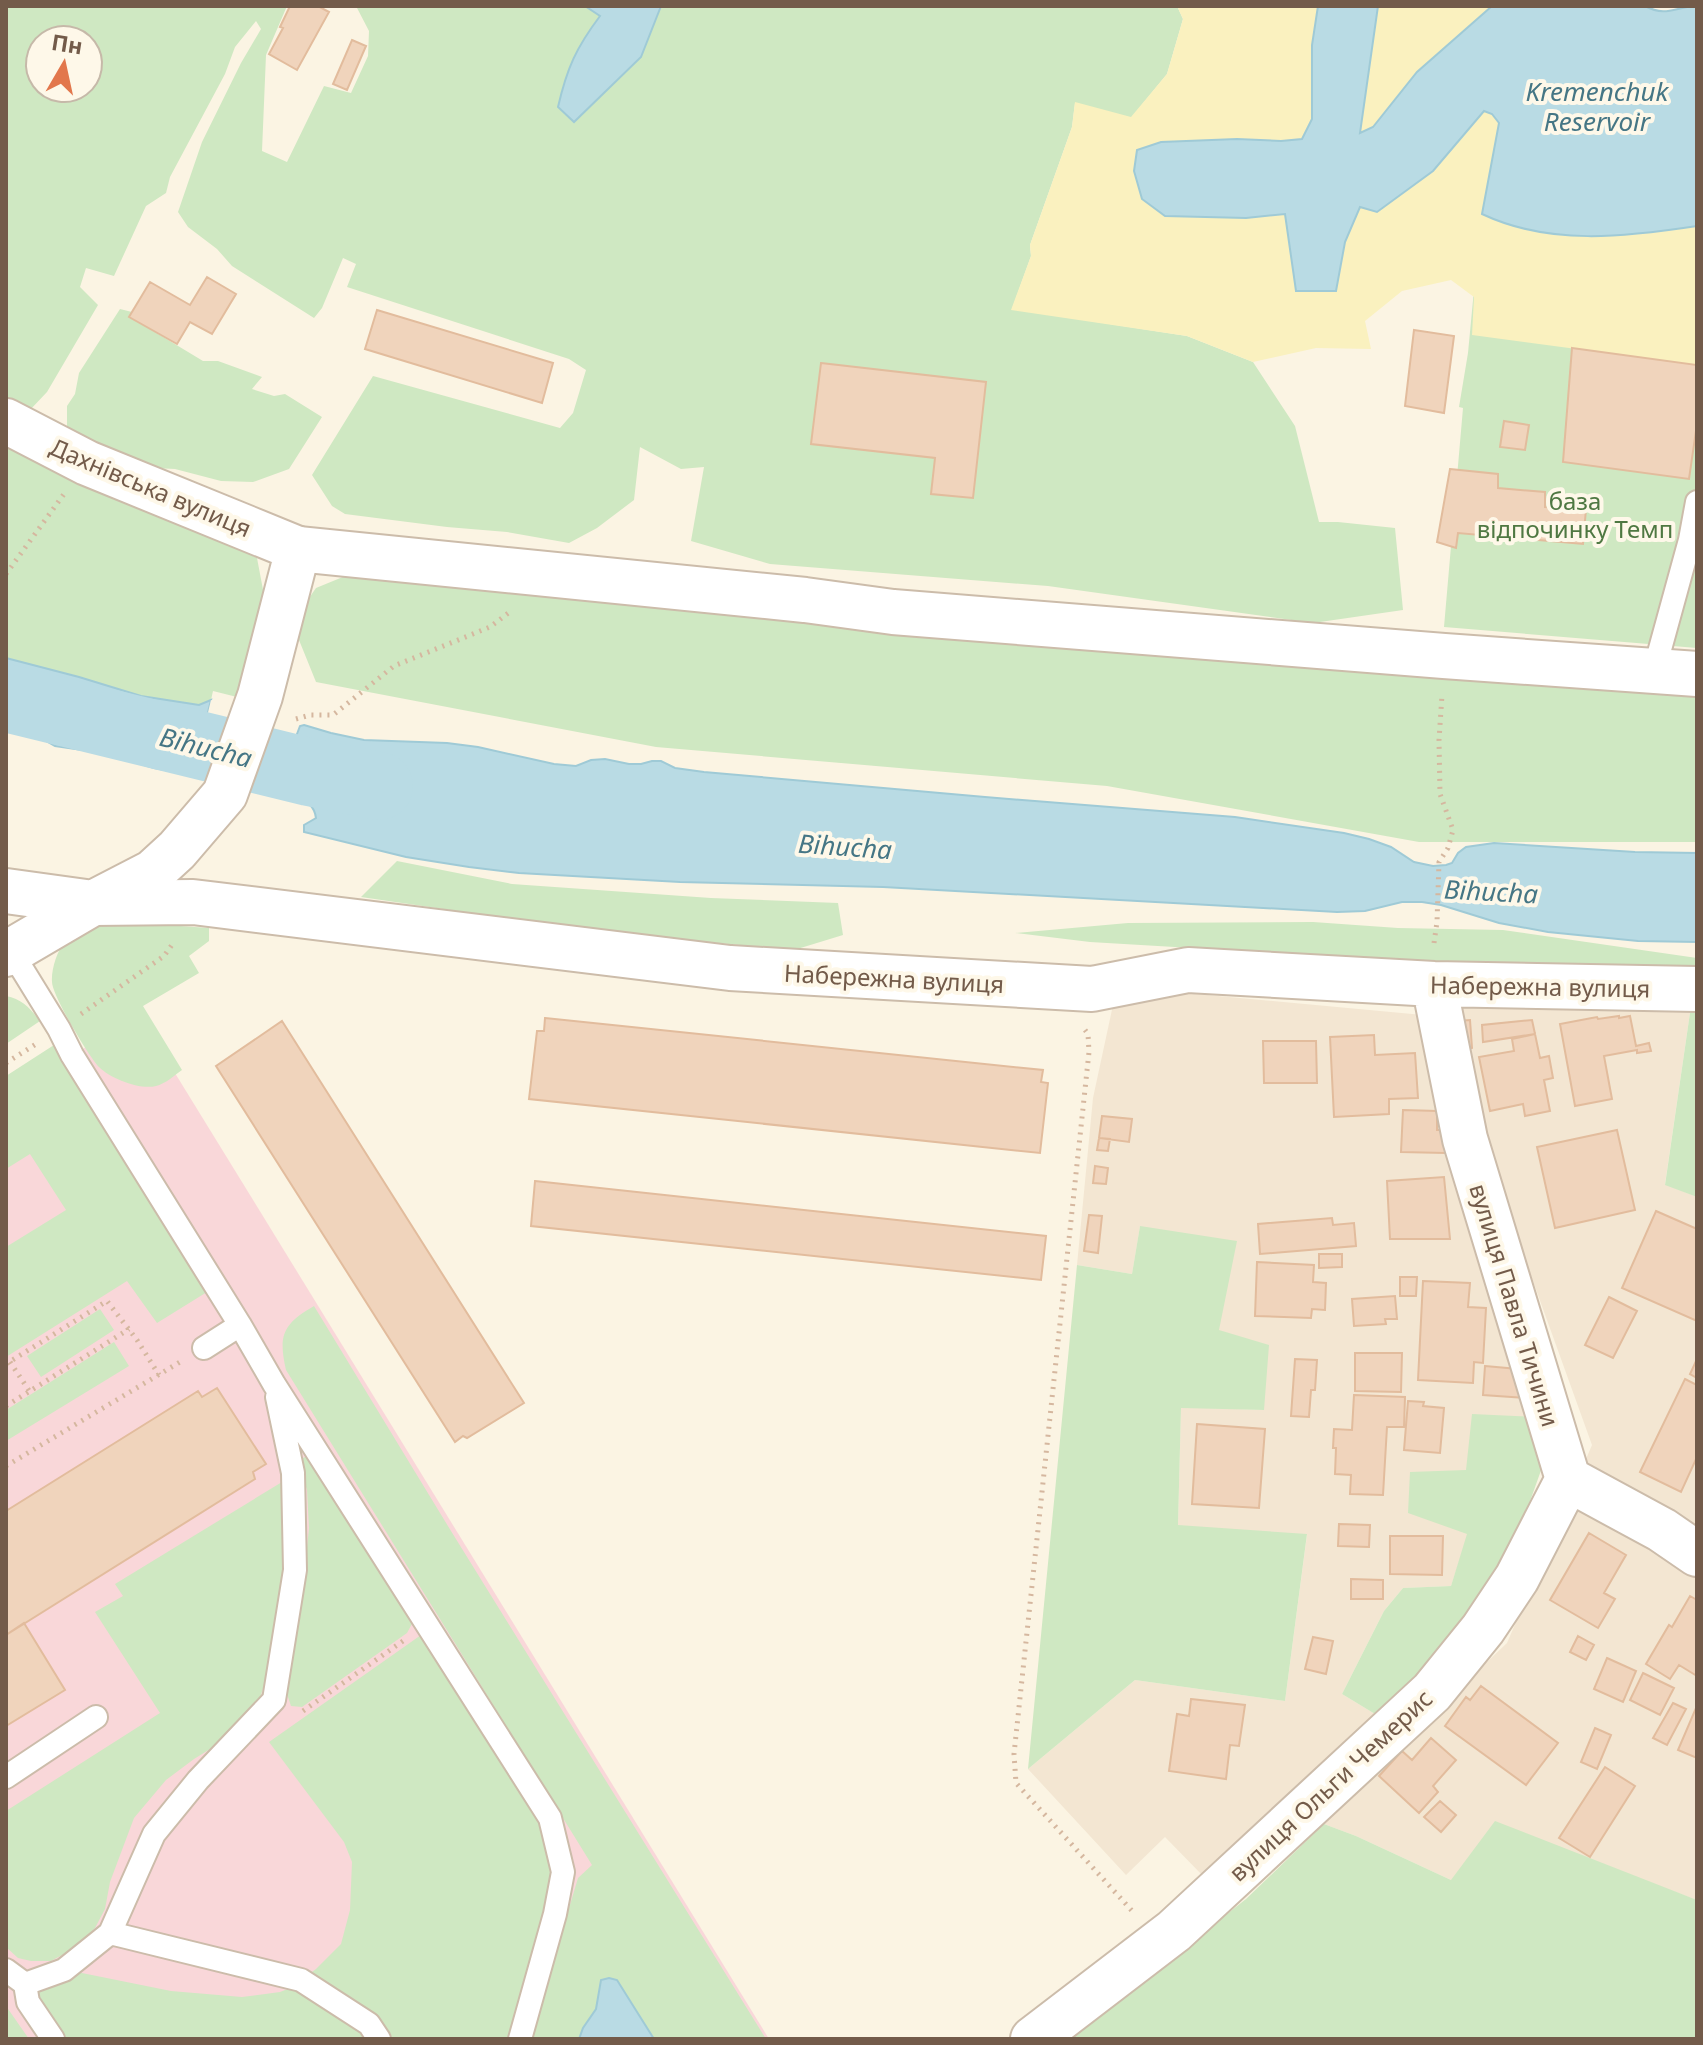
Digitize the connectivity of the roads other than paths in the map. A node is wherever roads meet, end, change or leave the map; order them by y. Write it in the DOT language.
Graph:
graph roads {
  1 [pos="6,421"];
  2 [pos="1697,502"];
  3 [pos="298,549"];
  4 [pos="1654,671"];
  5 [pos="1697,674"];
  6 [pos="6,891"];
  7 [pos="93,903"];
  8 [pos="14,950"];
  9 [pos="1434,984"];
  10 [pos="1697,989"];
  11 [pos="240,1325"];
  12 [pos="197,1352"];
  13 [pos="274,1384"];
  14 [pos="1568,1479"];
  15 [pos="1697,1554"];
  16 [pos="96,1717"];
  17 [pos="6,1777"];
  18 [pos="110,1933"];
  19 [pos="6,1970"];
  20 [pos="25,1984"];
  21 [pos="53,2039"];
  22 [pos="379,2039"];
  23 [pos="520,2039"];
  24 [pos="1033,2039"];
  1 -- 3 [label="street, Дахнівська вулиця"];
  2 -- 4 [label="lane"];
  3 -- 4 [label="street"];
  3 -- 7 [label="street"];
  4 -- 5 [label="street"];
  6 -- 7 [label="street, Набережна вулиця"];
  7 -- 8 [label="street"];
  7 -- 9 [label="street, Набережна вулиця"];
  8 -- 11 [label="lane"];
  9 -- 10 [label="street, Набережна вулиця"];
  9 -- 14 [label="street, вулиця Павла Тичини"];
  11 -- 12 [label="lane"];
  11 -- 13 [label="lane"];
  13 -- 18 [label="lane"];
  13 -- 23 [label="lane"];
  14 -- 15 [label="street"];
  14 -- 24 [label="street, вулиця Ольги Чемерис"];
  16 -- 17 [label="lane"];
  18 -- 20 [label="lane"];
  18 -- 22 [label="lane"];
  19 -- 20 [label="lane"];
  20 -- 21 [label="lane"];
}
